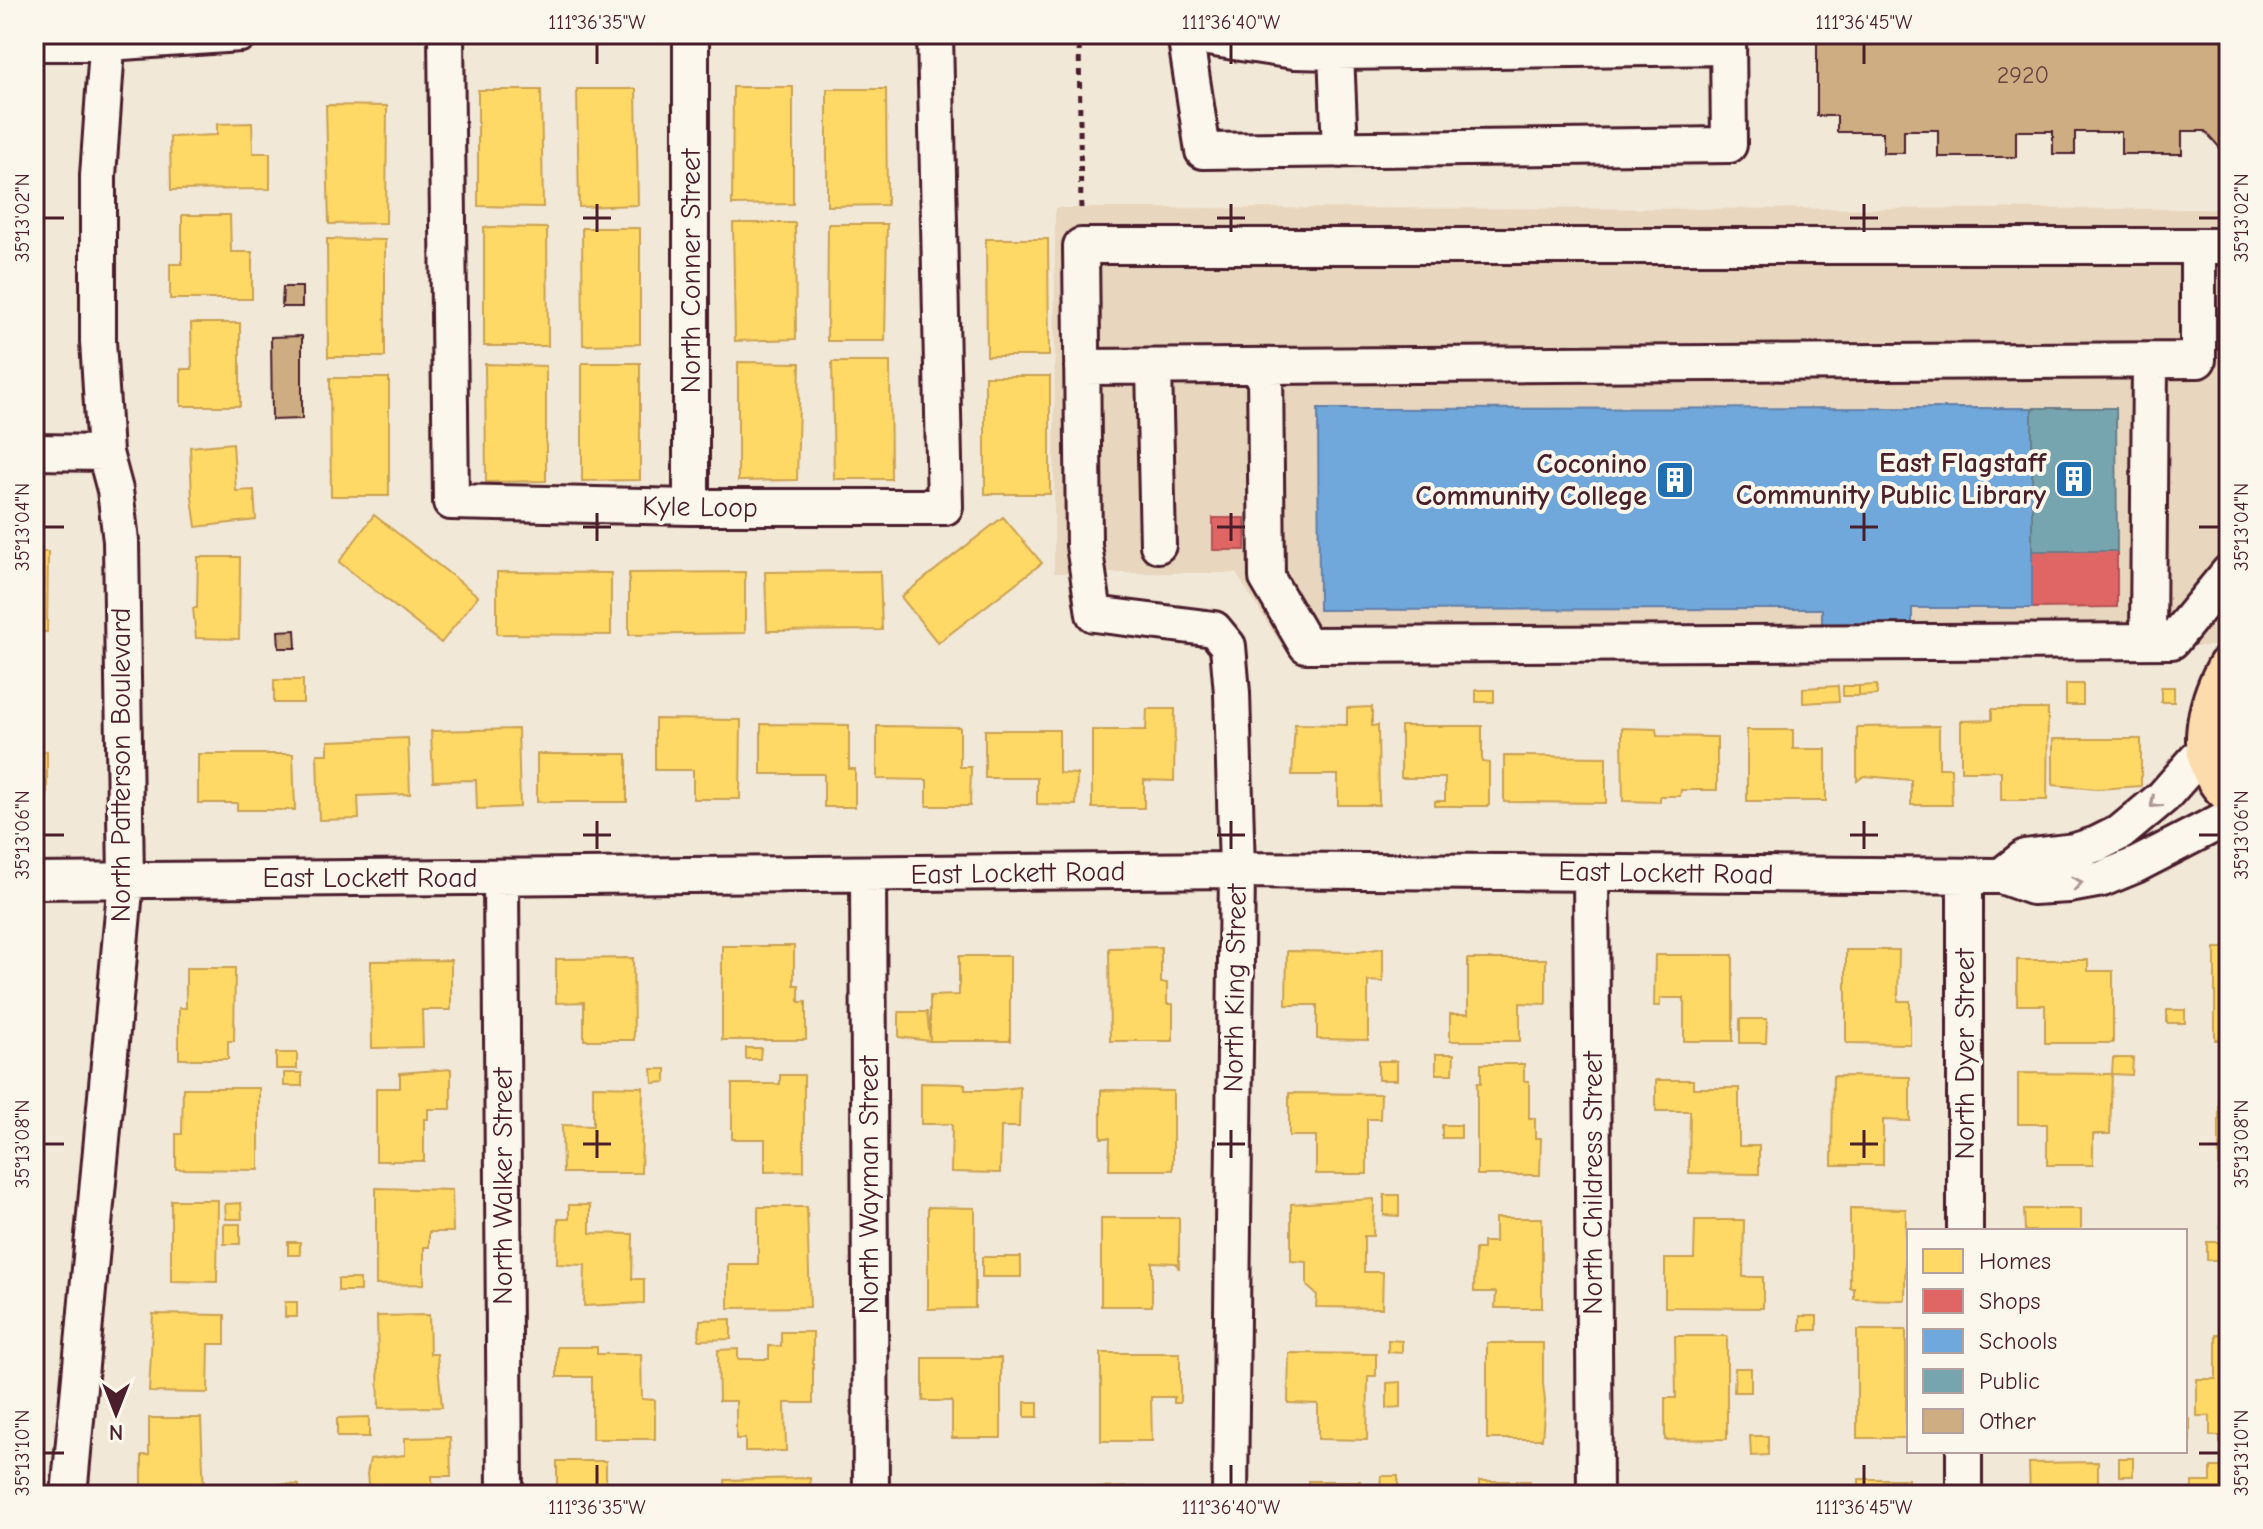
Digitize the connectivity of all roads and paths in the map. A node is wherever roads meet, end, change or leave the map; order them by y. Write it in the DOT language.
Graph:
graph roads {
  1 [pos="240,34"];
  2 [pos="446,34"];
  3 [pos="691,34"];
  4 [pos="935,34"];
  5 [pos="1079,34"];
  6 [pos="1184,35"];
  7 [pos="108,39"];
  8 [pos="1728,40"];
  9 [pos="1273,41"];
  10 [pos="34,43"];
  11 [pos="1336,52"];
  12 [pos="1340,150"];
  13 [pos="1081,246"];
  14 [pos="2214,246"];
  15 [pos="2214,360"];
  16 [pos="2150,361"];
  17 [pos="1265,366"];
  18 [pos="1082,367"];
  19 [pos="1154,367"];
  20 [pos="34,452"];
  21 [pos="105,453"];
  22 [pos="691,507"];
  23 [pos="1158,545"];
  24 [pos="2229,572"];
  25 [pos="2148,641"];
  26 [pos="2229,667"];
  27 [pos="2208,746"];
  28 [pos="2229,791"];
  29 [pos="2229,817"];
  30 [pos="1237,870"];
  31 [pos="1591,872"];
  32 [pos="868,875"];
  33 [pos="2001,876"];
  34 [pos="501,877"];
  35 [pos="1965,877"];
  36 [pos="126,880"];
  37 [pos="34,881"];
  38 [pos="1965,1229"];
  39 [pos="1964,1453"];
  40 [pos="69,1495"];
  41 [pos="505,1495"];
  42 [pos="871,1495"];
  43 [pos="1230,1495"];
  44 [pos="1595,1495"];
  45 [pos="1964,1495"];
  1 -- 7 [label="street"];
  2 -- 22 [label="street, Kyle Loop"];
  3 -- 22 [label="street, North Conner Street"];
  4 -- 22 [label="street, Kyle Loop"];
  5 -- 13 [label="path"];
  6 -- 9 [label="street"];
  6 -- 12 [label="street"];
  7 -- 10 [label="street"];
  7 -- 21 [label="street, North Patterson Boulevard"];
  8 -- 11 [label="street"];
  8 -- 12 [label="street"];
  9 -- 11 [label="street"];
  11 -- 12 [label="street"];
  13 -- 14 [label="street"];
  13 -- 18 [label="street, North King Street"];
  14 -- 15 [label="street"];
  15 -- 16 [label="street"];
  16 -- 17 [label="street"];
  16 -- 25 [label="street"];
  17 -- 19 [label="street"];
  17 -- 25 [label="street"];
  18 -- 19 [label="street"];
  18 -- 30 [label="street, North King Street"];
  19 -- 23 [label="street"];
  20 -- 21 [label="street"];
  21 -- 36 [label="street, North Patterson Boulevard"];
  24 -- 25 [label="street"];
  26 -- 27 [label="main road"];
  27 -- 28 [label="main road"];
  27 -- 33 [label="street, East Lockett Road, one-way"];
  33 -- 29 [label="street, East Lockett Road, one-way"];
  30 -- 31 [label="street, East Lockett Road"];
  30 -- 32 [label="street, East Lockett Road"];
  30 -- 43 [label="street, North King Street"];
  31 -- 35 [label="street, East Lockett Road"];
  31 -- 44 [label="street, North Childress Street"];
  32 -- 34 [label="street, East Lockett Road"];
  32 -- 42 [label="street, North Wayman Street"];
  33 -- 35 [label="street, East Lockett Road"];
  34 -- 36 [label="street, East Lockett Road"];
  34 -- 41 [label="street, North Walker Street"];
  35 -- 38 [label="street, North Dyer Street"];
  36 -- 37 [label="street, East Lockett Road"];
  36 -- 40 [label="street, North Patterson Boulevard"];
  39 -- 45 [label="street"];
}
